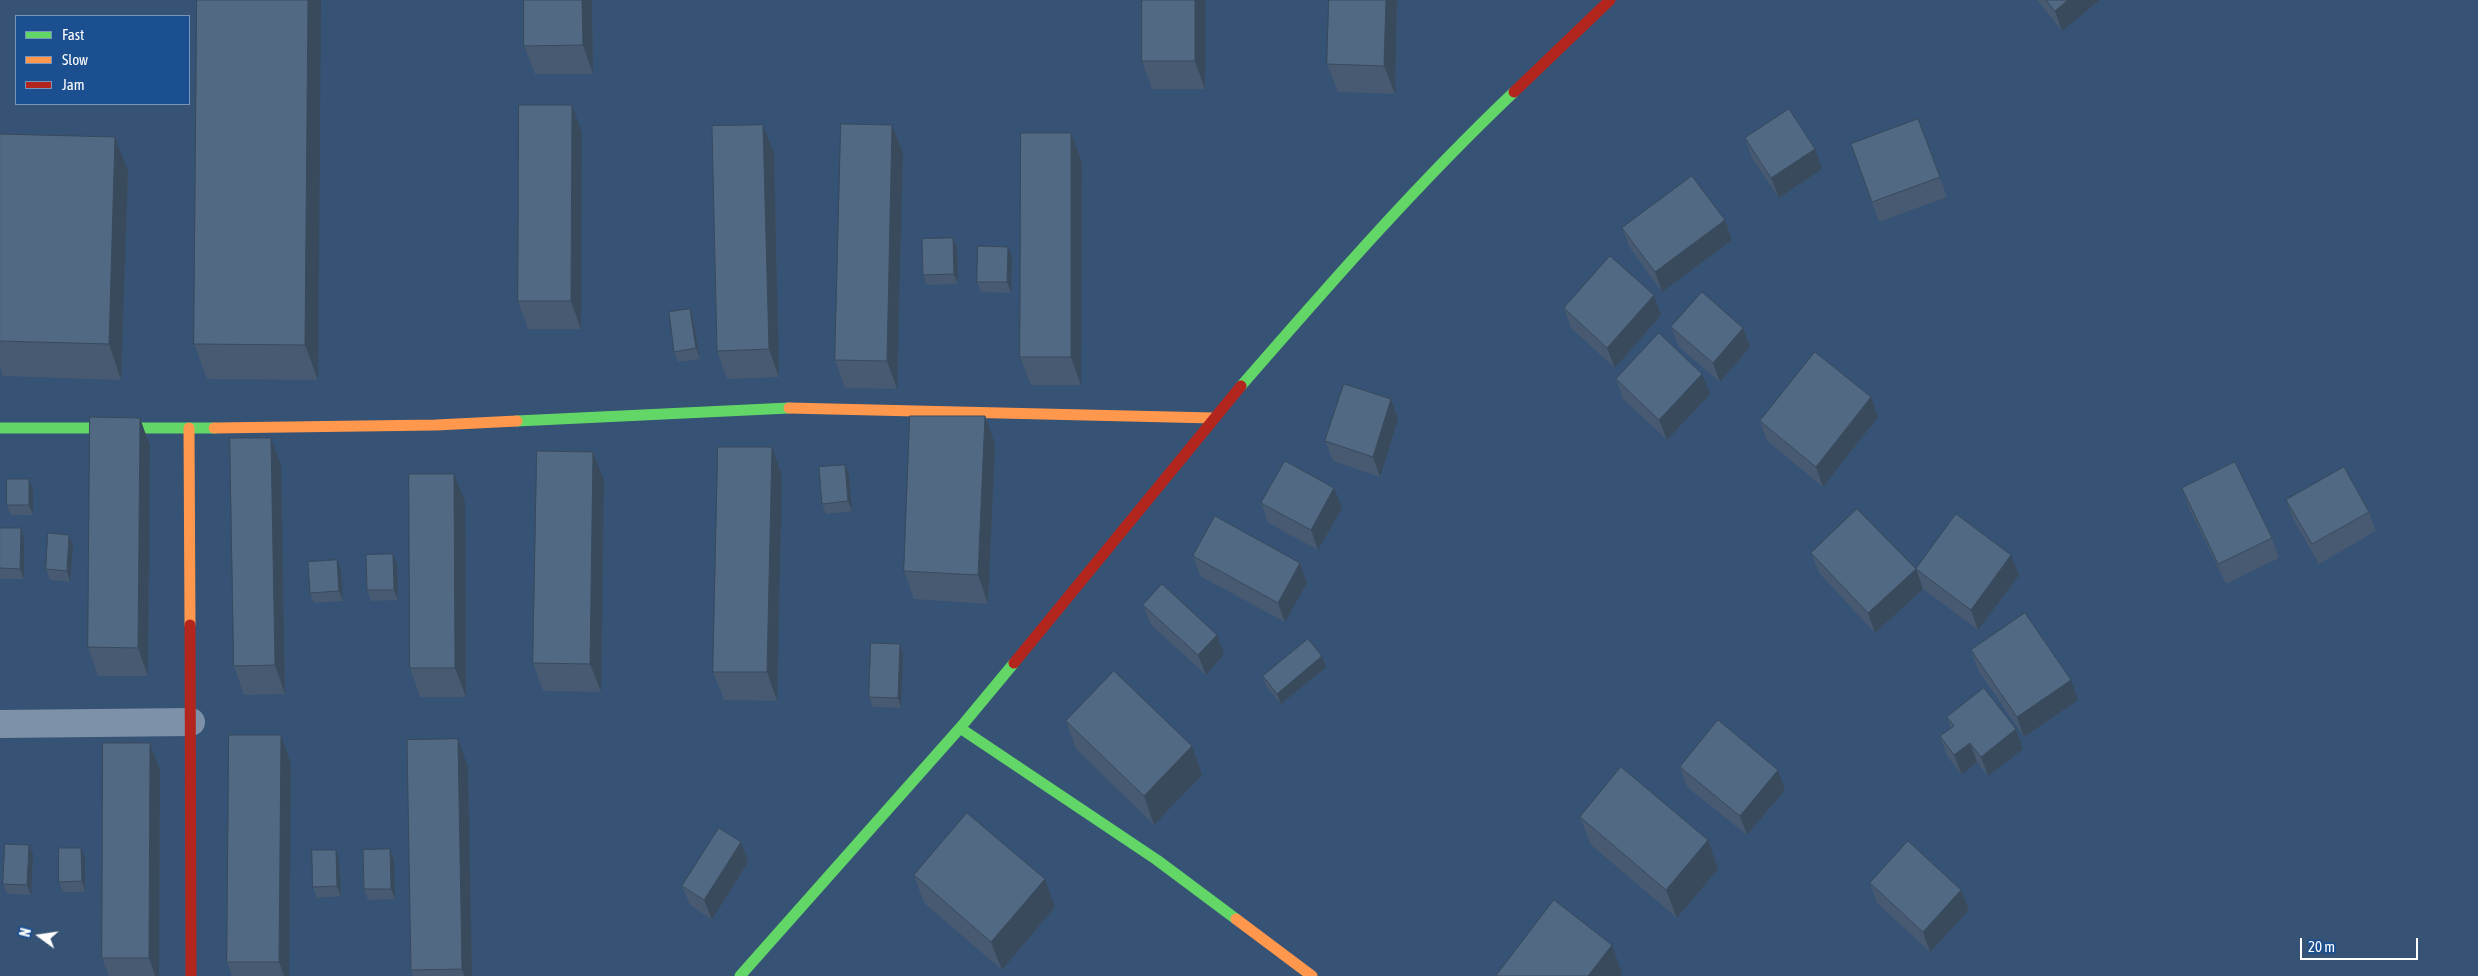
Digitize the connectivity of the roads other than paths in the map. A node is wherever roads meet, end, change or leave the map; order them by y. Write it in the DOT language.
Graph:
graph roads {
  1 [pos="1610,0"];
  2 [pos="1213,418"];
  3 [pos="0,428"];
  4 [pos="189,428"];
  5 [pos="191,722"];
  6 [pos="0,724"];
  7 [pos="960,728"];
  8 [pos="191,976"];
  9 [pos="740,976"];
  10 [pos="1312,976"];
  1 -- 2 [label="street"];
  2 -- 4 [label="street"];
  2 -- 7 [label="street"];
  3 -- 4 [label="street"];
  4 -- 5 [label="street"];
  5 -- 6 [label="street"];
  5 -- 8 [label="street"];
  7 -- 9 [label="street"];
  7 -- 10 [label="street"];
}
